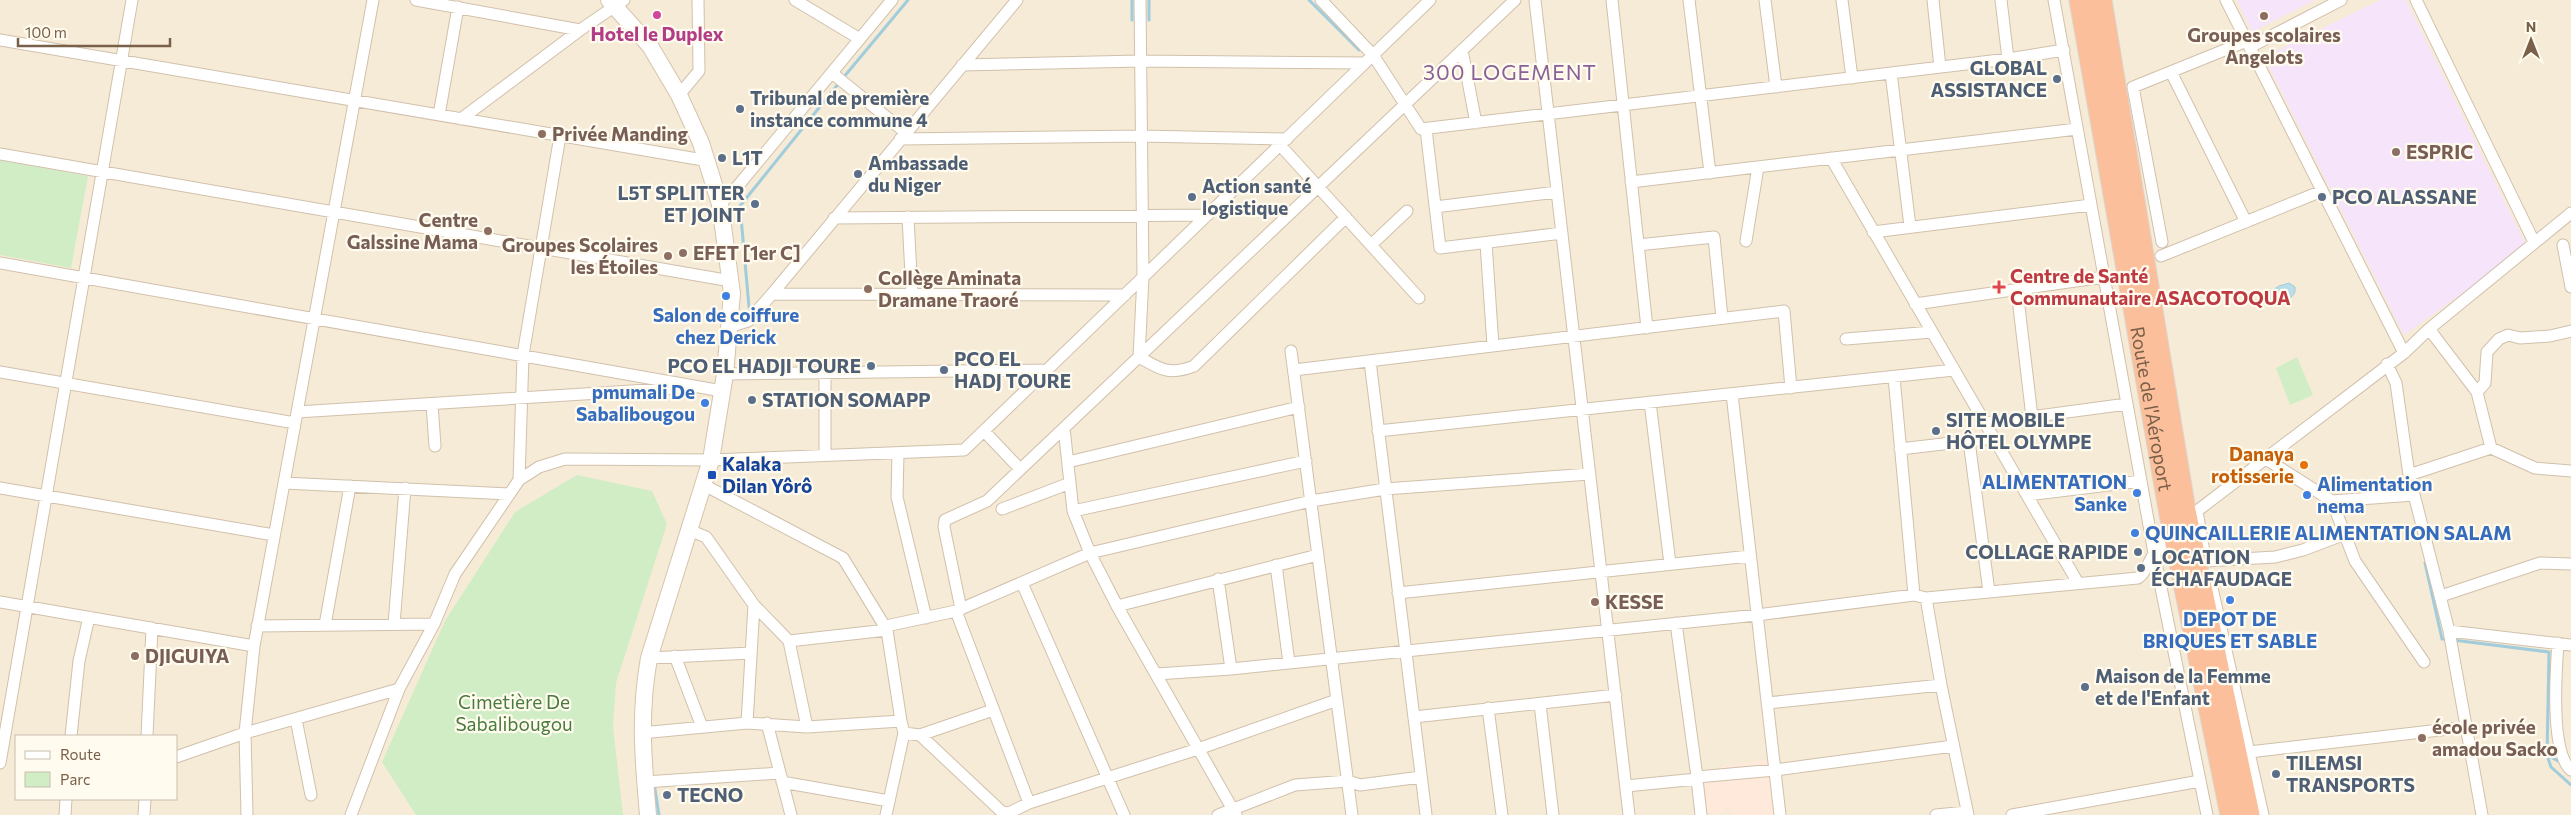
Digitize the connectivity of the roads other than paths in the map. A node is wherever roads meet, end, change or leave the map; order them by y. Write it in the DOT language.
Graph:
graph roads {
  1 [pos="132,0"];
  2 [pos="373,0"];
  3 [pos="416,0"];
  4 [pos="698,0"];
  5 [pos="795,0"];
  6 [pos="878,0"];
  7 [pos="892,0"];
  8 [pos="1017,0"];
  9 [pos="1140,0"];
  10 [pos="1321,0"];
  11 [pos="1430,0"];
  12 [pos="1515,0"];
  13 [pos="1535,0"];
  14 [pos="1612,0"];
  15 [pos="1689,0"];
  16 [pos="1765,0"];
  17 [pos="1842,0"];
  18 [pos="1932,0"];
  19 [pos="2001,0"];
  20 [pos="2054,0"];
  21 [pos="2080,0"];
  22 [pos="2101,0"];
  23 [pos="2226,0"];
  24 [pos="2340,0"];
  25 [pos="2416,0"];
  26 [pos="616,2"];
  27 [pos="458,7"];
  28 [pos="881,14"];
  29 [pos="580,30"];
  30 [pos="860,39"];
  31 [pos="0,40"];
  32 [pos="2248,44"];
  33 [pos="1462,50"];
  34 [pos="2064,50"];
  35 [pos="1369,59"];
  36 [pos="2008,59"];
  37 [pos="121,61"];
  38 [pos="1140,61"];
  39 [pos="962,65"];
  40 [pos="1940,67"];
  41 [pos="2171,72"];
  42 [pos="832,73"];
  43 [pos="1892,73"];
  44 [pos="1852,78"];
  45 [pos="1776,87"];
  46 [pos="679,95"];
  47 [pos="1701,96"];
  48 [pos="354,101"];
  49 [pos="1405,104"];
  50 [pos="1623,105"];
  51 [pos="1548,114"];
  52 [pos="440,115"];
  53 [pos="461,119"];
  54 [pos="1476,123"];
  55 [pos="1426,128"];
  56 [pos="2077,129"];
  57 [pos="560,136"];
  58 [pos="902,136"];
  59 [pos="1141,136"];
  60 [pos="1283,142"];
  61 [pos="1901,150"];
  62 [pos="0,154"];
  63 [pos="1831,158"];
  64 [pos="709,161"];
  65 [pos="1758,167"];
  66 [pos="102,172"];
  67 [pos="1710,173"];
  68 [pos="1632,182"];
  69 [pos="1318,187"];
  70 [pos="2322,191"];
  71 [pos="1557,192"];
  72 [pos="720,204"];
  73 [pos="2091,205"];
  74 [pos="1435,207"];
  75 [pos="1407,211"];
  76 [pos="334,212"];
  77 [pos="2571,213"];
  78 [pos="1141,214"];
  79 [pos="1208,215"];
  80 [pos="908,217"];
  81 [pos="1346,217"];
  82 [pos="834,218"];
  83 [pos="2246,222"];
  84 [pos="1910,226"];
  85 [pos="1873,232"];
  86 [pos="1562,233"];
  87 [pos="1746,241"];
  88 [pos="2162,242"];
  89 [pos="2534,242"];
  90 [pos="1486,243"];
  91 [pos="1371,245"];
  92 [pos="1638,245"];
  93 [pos="2563,245"];
  94 [pos="540,248"];
  95 [pos="2161,256"];
  96 [pos="0,263"];
  97 [pos="1143,277"];
  98 [pos="2104,277"];
  99 [pos="84,278"];
  100 [pos="731,281"];
  101 [pos="2571,287"];
  102 [pos="2017,290"];
  103 [pos="772,294"];
  104 [pos="912,294"];
  105 [pos="1125,295"];
  106 [pos="1419,298"];
  107 [pos="1916,304"];
  108 [pos="314,318"];
  109 [pos="1722,318"];
  110 [pos="729,327"];
  111 [pos="1647,328"];
  112 [pos="2429,329"];
  113 [pos="2571,331"];
  114 [pos="1932,332"];
  115 [pos="1574,336"];
  116 [pos="1846,339"];
  117 [pos="1493,346"];
  118 [pos="1292,351"];
  119 [pos="2404,353"];
  120 [pos="523,355"];
  121 [pos="1139,357"];
  122 [pos="1370,361"];
  123 [pos="2387,364"];
  124 [pos="1047,370"];
  125 [pos="1294,370"];
  126 [pos="1954,370"];
  127 [pos="0,372"];
  128 [pos="825,373"];
  129 [pos="725,374"];
  130 [pos="1894,377"];
  131 [pos="66,383"];
  132 [pos="698,386"];
  133 [pos="1791,388"];
  134 [pos="722,391"];
  135 [pos="2477,392"];
  136 [pos="1732,394"];
  137 [pos="521,398"];
  138 [pos="1650,402"];
  139 [pos="432,404"];
  140 [pos="2127,404"];
  141 [pos="1299,407"];
  142 [pos="1582,409"];
  143 [pos="2032,417"];
  144 [pos="296,418"];
  145 [pos="1985,423"];
  146 [pos="1064,428"];
  147 [pos="984,431"];
  148 [pos="1378,431"];
  149 [pos="1994,438"];
  150 [pos="1969,441"];
  151 [pos="435,446"];
  152 [pos="2491,448"];
  153 [pos="1900,449"];
  154 [pos="898,452"];
  155 [pos="825,455"];
  156 [pos="711,460"];
  157 [pos="2266,460"];
  158 [pos="1306,461"];
  159 [pos="1068,462"];
  160 [pos="1020,469"];
  161 [pos="2571,471"];
  162 [pos="1590,474"];
  163 [pos="2409,475"];
  164 [pos="519,480"];
  165 [pos="2142,481"];
  166 [pos="284,483"];
  167 [pos="1070,483"];
  168 [pos="704,485"];
  169 [pos="350,486"];
  170 [pos="0,488"];
  171 [pos="405,488"];
  172 [pos="1386,489"];
  173 [pos="509,494"];
  174 [pos="2027,495"];
  175 [pos="2414,495"];
  176 [pos="46,496"];
  177 [pos="1311,501"];
  178 [pos="2332,501"];
  179 [pos="1002,509"];
  180 [pos="1073,511"];
  181 [pos="2186,521"];
  182 [pos="689,530"];
  183 [pos="2345,534"];
  184 [pos="274,535"];
  185 [pos="1090,553"];
  186 [pos="2154,553"];
  187 [pos="1318,555"];
  188 [pos="1750,556"];
  189 [pos="2206,561"];
  190 [pos="1670,564"];
  191 [pos="2571,564"];
  192 [pos="1276,565"];
  193 [pos="1601,571"];
  194 [pos="1218,579"];
  195 [pos="1022,583"];
  196 [pos="2078,583"];
  197 [pos="1989,592"];
  198 [pos="1398,593"];
  199 [pos="1914,595"];
  200 [pos="2441,596"];
  201 [pos="1926,598"];
  202 [pos="0,602"];
  203 [pos="754,605"];
  204 [pos="27,606"];
  205 [pos="1117,606"];
  206 [pos="958,610"];
  207 [pos="1757,615"];
  208 [pos="89,617"];
  209 [pos="926,618"];
  210 [pos="1676,623"];
  211 [pos="394,624"];
  212 [pos="434,624"];
  213 [pos="325,625"];
  214 [pos="257,626"];
  215 [pos="152,628"];
  216 [pos="886,628"];
  217 [pos="1608,630"];
  218 [pos="2449,630"];
  219 [pos="790,641"];
  220 [pos="2558,642"];
  221 [pos="2571,645"];
  222 [pos="254,646"];
  223 [pos="1405,651"];
  224 [pos="751,653"];
  225 [pos="675,656"];
  226 [pos="649,658"];
  227 [pos="1332,658"];
  228 [pos="2424,662"];
  229 [pos="1290,663"];
  230 [pos="1232,669"];
  231 [pos="1156,674"];
  232 [pos="1940,685"];
  233 [pos="399,689"];
  234 [pos="1616,695"];
  235 [pos="1337,700"];
  236 [pos="1767,702"];
  237 [pos="1540,704"];
  238 [pos="1488,708"];
  239 [pos="993,710"];
  240 [pos="4,712"];
  241 [pos="1414,717"];
  242 [pos="296,719"];
  243 [pos="901,721"];
  244 [pos="747,723"];
  245 [pos="767,723"];
  246 [pos="702,727"];
  247 [pos="807,727"];
  248 [pos="2466,727"];
  249 [pos="245,733"];
  250 [pos="641,733"];
  251 [pos="904,733"];
  252 [pos="71,735"];
  253 [pos="147,735"];
  254 [pos="920,735"];
  255 [pos="1953,746"];
  256 [pos="1198,749"];
  257 [pos="2249,752"];
  258 [pos="178,756"];
  259 [pos="0,763"];
  260 [pos="1774,770"];
  261 [pos="2571,770"];
  262 [pos="781,777"];
  263 [pos="1421,777"];
  264 [pos="1109,778"];
  265 [pos="1697,778"];
  266 [pos="1348,781"];
  267 [pos="2200,781"];
  268 [pos="645,782"];
  269 [pos="1626,786"];
  270 [pos="311,795"];
  271 [pos="66,800"];
  272 [pos="144,800"];
  273 [pos="889,801"];
  274 [pos="1029,803"];
  275 [pos="2073,810"];
  276 [pos="1234,812"];
  277 [pos="1002,813"];
  278 [pos="1967,813"];
  279 [pos="65,815"];
  280 [pos="144,815"];
  281 [pos="246,815"];
  282 [pos="351,815"];
  283 [pos="648,815"];
  284 [pos="791,815"];
  285 [pos="886,815"];
  286 [pos="1124,815"];
  287 [pos="1218,815"];
  288 [pos="1352,815"];
  289 [pos="1426,815"];
  290 [pos="1502,815"];
  291 [pos="1553,815"];
  292 [pos="1629,815"];
  293 [pos="1701,815"];
  294 [pos="1780,815"];
  295 [pos="1936,815"];
  296 [pos="2012,815"];
  297 [pos="2207,815"];
  298 [pos="2231,815"];
  299 [pos="2249,815"];
  300 [pos="2263,815"];
  301 [pos="2482,815"];
  1 -- 37 [label="street"];
  2 -- 48 [label="street"];
  3 -- 27 [label="street"];
  4 -- 46 [label="street"];
  5 -- 30 [label="street"];
  6 -- 28 [label="street"];
  7 -- 28 [label="street"];
  8 -- 39 [label="street"];
  9 -- 38 [label="street"];
  10 -- 35 [label="street"];
  11 -- 35 [label="street"];
  12 -- 33 [label="street"];
  13 -- 51 [label="street"];
  14 -- 50 [label="street"];
  15 -- 47 [label="street"];
  16 -- 45 [label="street"];
  17 -- 44 [label="street"];
  18 -- 40 [label="street"];
  19 -- 36 [label="street"];
  20 -- 34 [label="street"];
  21 -- 181 [label="highway, Route de l'Aéroport"];
  22 -- 181 [label="highway, Route de l'Aéroport"];
  23 -- 32 [label="street"];
  24 -- 32 [label="street"];
  25 -- 89 [label="street"];
  26 -- 29 [label="street"];
  26 -- 46 [label="main road"];
  27 -- 29 [label="street"];
  27 -- 52 [label="street"];
  28 -- 30 [label="street"];
  29 -- 53 [label="street"];
  30 -- 42 [label="street"];
  31 -- 37 [label="street"];
  32 -- 41 [label="street"];
  32 -- 70 [label="street"];
  33 -- 49 [label="street"];
  33 -- 54 [label="street"];
  34 -- 36 [label="street"];
  34 -- 56 [label="street"];
  35 -- 38 [label="street"];
  35 -- 49 [label="street"];
  35 -- 60 [label="street"];
  36 -- 40 [label="street"];
  37 -- 48 [label="street"];
  37 -- 66 [label="street"];
  38 -- 39 [label="street"];
  38 -- 59 [label="street"];
  39 -- 58 [label="street"];
  40 -- 43 [label="street"];
  41 -- 83 [label="street"];
  41 -- 88 [label="street"];
  42 -- 58 [label="street"];
  42 -- 72 [label="street"];
  43 -- 44 [label="street"];
  43 -- 61 [label="street"];
  44 -- 45 [label="street"];
  45 -- 47 [label="street"];
  46 -- 64 [label="main road"];
  47 -- 50 [label="street"];
  47 -- 67 [label="street"];
  48 -- 52 [label="street"];
  48 -- 76 [label="street"];
  49 -- 55 [label="street"];
  49 -- 69 [label="street"];
  50 -- 51 [label="street"];
  50 -- 68 [label="street"];
  51 -- 54 [label="street"];
  51 -- 71 [label="street"];
  52 -- 53 [label="street"];
  53 -- 57 [label="street"];
  54 -- 55 [label="street"];
  55 -- 74 [label="street"];
  56 -- 61 [label="street"];
  56 -- 73 [label="street"];
  57 -- 64 [label="street"];
  57 -- 94 [label="street"];
  58 -- 59 [label="street"];
  58 -- 82 [label="street"];
  59 -- 60 [label="street"];
  59 -- 78 [label="street"];
  60 -- 69 [label="street"];
  60 -- 79 [label="street"];
  61 -- 63 [label="street"];
  61 -- 84 [label="street"];
  62 -- 66 [label="street"];
  63 -- 65 [label="street"];
  63 -- 85 [label="street"];
  64 -- 72 [label="main road"];
  65 -- 67 [label="street"];
  65 -- 87 [label="street"];
  66 -- 76 [label="street"];
  66 -- 99 [label="street"];
  67 -- 68 [label="street"];
  68 -- 92 [label="street"];
  69 -- 81 [label="street"];
  69 -- 121 [label="street"];
  70 -- 83 [label="street"];
  70 -- 119 [label="street"];
  71 -- 74 [label="street"];
  71 -- 86 [label="street"];
  72 -- 100 [label="main road"];
  73 -- 84 [label="street"];
  73 -- 98 [label="street"];
  74 -- 90 [label="street"];
  75 -- 91 [label="street"];
  76 -- 94 [label="street"];
  76 -- 108 [label="street"];
  77 -- 89 [label="street"];
  78 -- 79 [label="street"];
  78 -- 80 [label="street"];
  78 -- 97 [label="street"];
  79 -- 97 [label="street"];
  80 -- 82 [label="street"];
  80 -- 104 [label="street"];
  81 -- 91 [label="street"];
  81 -- 121 [label="street"];
  82 -- 103 [label="street"];
  83 -- 95 [label="street"];
  84 -- 85 [label="street"];
  85 -- 107 [label="street"];
  86 -- 90 [label="street"];
  86 -- 115 [label="street"];
  89 -- 112 [label="street"];
  90 -- 117 [label="street"];
  91 -- 106 [label="street"];
  92 -- 109 [label="street"];
  92 -- 111 [label="street"];
  93 -- 101 [label="street"];
  94 -- 100 [label="street"];
  94 -- 120 [label="street"];
  96 -- 99 [label="street"];
  97 -- 105 [label="street"];
  97 -- 121 [label="street"];
  98 -- 102 [label="street"];
  98 -- 140 [label="street"];
  99 -- 108 [label="street"];
  99 -- 131 [label="street"];
  100 -- 110 [label="main road"];
  102 -- 107 [label="street"];
  102 -- 143 [label="street"];
  103 -- 104 [label="street"];
  103 -- 110 [label="street"];
  104 -- 105 [label="street"];
  105 -- 124 [label="street"];
  107 -- 114 [label="street"];
  108 -- 120 [label="street"];
  108 -- 144 [label="street"];
  109 -- 111 [label="street"];
  109 -- 133 [label="street"];
  110 -- 129 [label="main road"];
  111 -- 115 [label="street"];
  112 -- 119 [label="street"];
  112 -- 135 [label="street"];
  113 -- 135 [label="street"];
  114 -- 116 [label="street"];
  114 -- 126 [label="street"];
  115 -- 117 [label="street"];
  115 -- 142 [label="street"];
  117 -- 122 [label="street"];
  118 -- 125 [label="street"];
  119 -- 123 [label="street"];
  120 -- 132 [label="street"];
  120 -- 137 [label="street"];
  121 -- 146 [label="street"];
  122 -- 125 [label="street"];
  122 -- 148 [label="street"];
  123 -- 157 [label="street"];
  123 -- 163 [label="street"];
  124 -- 128 [label="street"];
  124 -- 147 [label="street"];
  125 -- 141 [label="street"];
  126 -- 130 [label="street"];
  126 -- 145 [label="street"];
  127 -- 131 [label="street"];
  128 -- 129 [label="street"];
  128 -- 155 [label="street"];
  129 -- 134 [label="main road"];
  130 -- 133 [label="street"];
  130 -- 153 [label="street"];
  131 -- 144 [label="street"];
  131 -- 176 [label="street"];
  132 -- 134 [label="street"];
  132 -- 137 [label="street"];
  133 -- 136 [label="street"];
  134 -- 156 [label="main road"];
  135 -- 152 [label="street"];
  136 -- 138 [label="street"];
  136 -- 188 [label="street"];
  137 -- 139 [label="street"];
  137 -- 164 [label="street"];
  138 -- 142 [label="street"];
  138 -- 190 [label="street"];
  139 -- 144 [label="street"];
  139 -- 151 [label="street"];
  140 -- 143 [label="street"];
  140 -- 165 [label="street"];
  141 -- 158 [label="street"];
  141 -- 159 [label="street"];
  142 -- 148 [label="street"];
  142 -- 162 [label="street"];
  143 -- 145 [label="street"];
  144 -- 166 [label="street"];
  145 -- 149 [label="street"];
  146 -- 159 [label="street"];
  146 -- 160 [label="street"];
  147 -- 154 [label="street"];
  147 -- 160 [label="street"];
  148 -- 172 [label="street"];
  149 -- 150 [label="street"];
  149 -- 174 [label="street"];
  150 -- 153 [label="street"];
  150 -- 197 [label="street"];
  152 -- 161 [label="street"];
  152 -- 163 [label="street"];
  153 -- 199 [label="street"];
  154 -- 155 [label="street"];
  154 -- 209 [label="street"];
  155 -- 156 [label="street"];
  156 -- 164 [label="street"];
  156 -- 168 [label="main road"];
  157 -- 178 [label="street"];
  157 -- 181 [label="street"];
  158 -- 177 [label="street"];
  158 -- 180 [label="street"];
  159 -- 167 [label="street"];
  160 -- 206 [label="street"];
  162 -- 172 [label="street"];
  162 -- 193 [label="street"];
  163 -- 175 [label="street"];
  164 -- 173 [label="street"];
  165 -- 174 [label="street"];
  165 -- 186 [label="street"];
  166 -- 169 [label="street"];
  166 -- 184 [label="street"];
  167 -- 179 [label="street"];
  167 -- 180 [label="street"];
  168 -- 182 [label="main road"];
  168 -- 216 [label="street"];
  169 -- 171 [label="street"];
  169 -- 213 [label="street"];
  170 -- 176 [label="street"];
  171 -- 173 [label="street"];
  171 -- 211 [label="street"];
  172 -- 177 [label="street"];
  172 -- 198 [label="street"];
  173 -- 212 [label="street"];
  174 -- 196 [label="street"];
  175 -- 178 [label="street"];
  175 -- 200 [label="street"];
  176 -- 184 [label="street"];
  176 -- 204 [label="street"];
  177 -- 185 [label="street"];
  177 -- 187 [label="street"];
  178 -- 183 [label="street"];
  180 -- 185 [label="street"];
  181 -- 186 [label="street"];
  181 -- 189 [label="street"];
  181 -- 298 [label="highway, Route de l'Aéroport"];
  181 -- 299 [label="highway, Route de l'Aéroport"];
  182 -- 203 [label="street"];
  182 -- 226 [label="main road"];
  183 -- 189 [label="street"];
  183 -- 228 [label="street"];
  184 -- 214 [label="street"];
  185 -- 195 [label="street"];
  185 -- 205 [label="street"];
  186 -- 196 [label="street"];
  186 -- 267 [label="street"];
  187 -- 192 [label="street"];
  187 -- 227 [label="street"];
  188 -- 190 [label="street"];
  188 -- 207 [label="street"];
  189 -- 257 [label="street"];
  190 -- 193 [label="street"];
  191 -- 200 [label="street"];
  192 -- 194 [label="street"];
  192 -- 229 [label="street"];
  193 -- 198 [label="street"];
  193 -- 217 [label="street"];
  194 -- 205 [label="street"];
  194 -- 230 [label="street"];
  195 -- 206 [label="street"];
  195 -- 264 [label="street"];
  196 -- 197 [label="street"];
  197 -- 201 [label="street"];
  198 -- 223 [label="street"];
  199 -- 201 [label="street"];
  199 -- 207 [label="street"];
  200 -- 218 [label="street"];
  201 -- 232 [label="street"];
  202 -- 204 [label="street"];
  203 -- 219 [label="street"];
  203 -- 224 [label="street"];
  204 -- 208 [label="street"];
  204 -- 240 [label="street"];
  205 -- 231 [label="street"];
  206 -- 209 [label="street"];
  206 -- 239 [label="street"];
  207 -- 210 [label="street"];
  207 -- 236 [label="street"];
  208 -- 215 [label="street"];
  208 -- 252 [label="street"];
  209 -- 216 [label="street"];
  210 -- 217 [label="street"];
  210 -- 265 [label="street"];
  211 -- 212 [label="street"];
  211 -- 213 [label="street"];
  212 -- 233 [label="street"];
  213 -- 214 [label="street"];
  214 -- 222 [label="street"];
  215 -- 222 [label="street"];
  215 -- 253 [label="street"];
  216 -- 219 [label="street"];
  216 -- 243 [label="street"];
  217 -- 223 [label="street"];
  217 -- 234 [label="street"];
  218 -- 220 [label="street"];
  218 -- 248 [label="street"];
  219 -- 247 [label="street"];
  220 -- 221 [label="street"];
  220 -- 261 [label="street"];
  222 -- 249 [label="street"];
  223 -- 227 [label="street"];
  223 -- 241 [label="street"];
  224 -- 225 [label="street"];
  224 -- 244 [label="street"];
  225 -- 226 [label="street"];
  225 -- 246 [label="street"];
  226 -- 250 [label="main road"];
  227 -- 229 [label="street"];
  227 -- 235 [label="street"];
  229 -- 230 [label="street"];
  230 -- 231 [label="street"];
  231 -- 256 [label="street"];
  232 -- 236 [label="street"];
  232 -- 255 [label="street"];
  233 -- 242 [label="street"];
  233 -- 282 [label="street"];
  234 -- 237 [label="street"];
  234 -- 269 [label="street"];
  235 -- 256 [label="street"];
  235 -- 266 [label="street"];
  236 -- 260 [label="street"];
  237 -- 238 [label="street"];
  237 -- 291 [label="street"];
  238 -- 241 [label="street"];
  238 -- 290 [label="street"];
  239 -- 254 [label="street"];
  239 -- 274 [label="street"];
  240 -- 259 [label="street"];
  241 -- 263 [label="street"];
  242 -- 249 [label="street"];
  242 -- 270 [label="street"];
  243 -- 247 [label="street"];
  243 -- 251 [label="street"];
  244 -- 245 [label="street"];
  244 -- 246 [label="street"];
  245 -- 247 [label="street"];
  245 -- 262 [label="street"];
  246 -- 250 [label="street"];
  248 -- 257 [label="street"];
  248 -- 301 [label="street"];
  249 -- 258 [label="street"];
  249 -- 281 [label="street"];
  250 -- 268 [label="main road"];
  251 -- 254 [label="street"];
  251 -- 273 [label="street"];
  254 -- 277 [label="street"];
  255 -- 260 [label="street"];
  255 -- 278 [label="street"];
  256 -- 264 [label="street"];
  256 -- 276 [label="street"];
  257 -- 300 [label="street"];
  260 -- 265 [label="street"];
  260 -- 294 [label="street"];
  262 -- 268 [label="street"];
  262 -- 273 [label="street"];
  262 -- 284 [label="street"];
  263 -- 266 [label="street"];
  263 -- 289 [label="street"];
  264 -- 274 [label="street"];
  264 -- 286 [label="street"];
  265 -- 269 [label="street"];
  265 -- 293 [label="street"];
  266 -- 276 [label="street"];
  266 -- 288 [label="street"];
  267 -- 275 [label="street"];
  267 -- 297 [label="street"];
  268 -- 283 [label="main road"];
  269 -- 292 [label="street"];
  271 -- 279 [label="street"];
  272 -- 280 [label="street"];
  273 -- 285 [label="street"];
  274 -- 277 [label="street"];
  275 -- 296 [label="street"];
  276 -- 287 [label="street"];
  278 -- 295 [label="street"];
}
